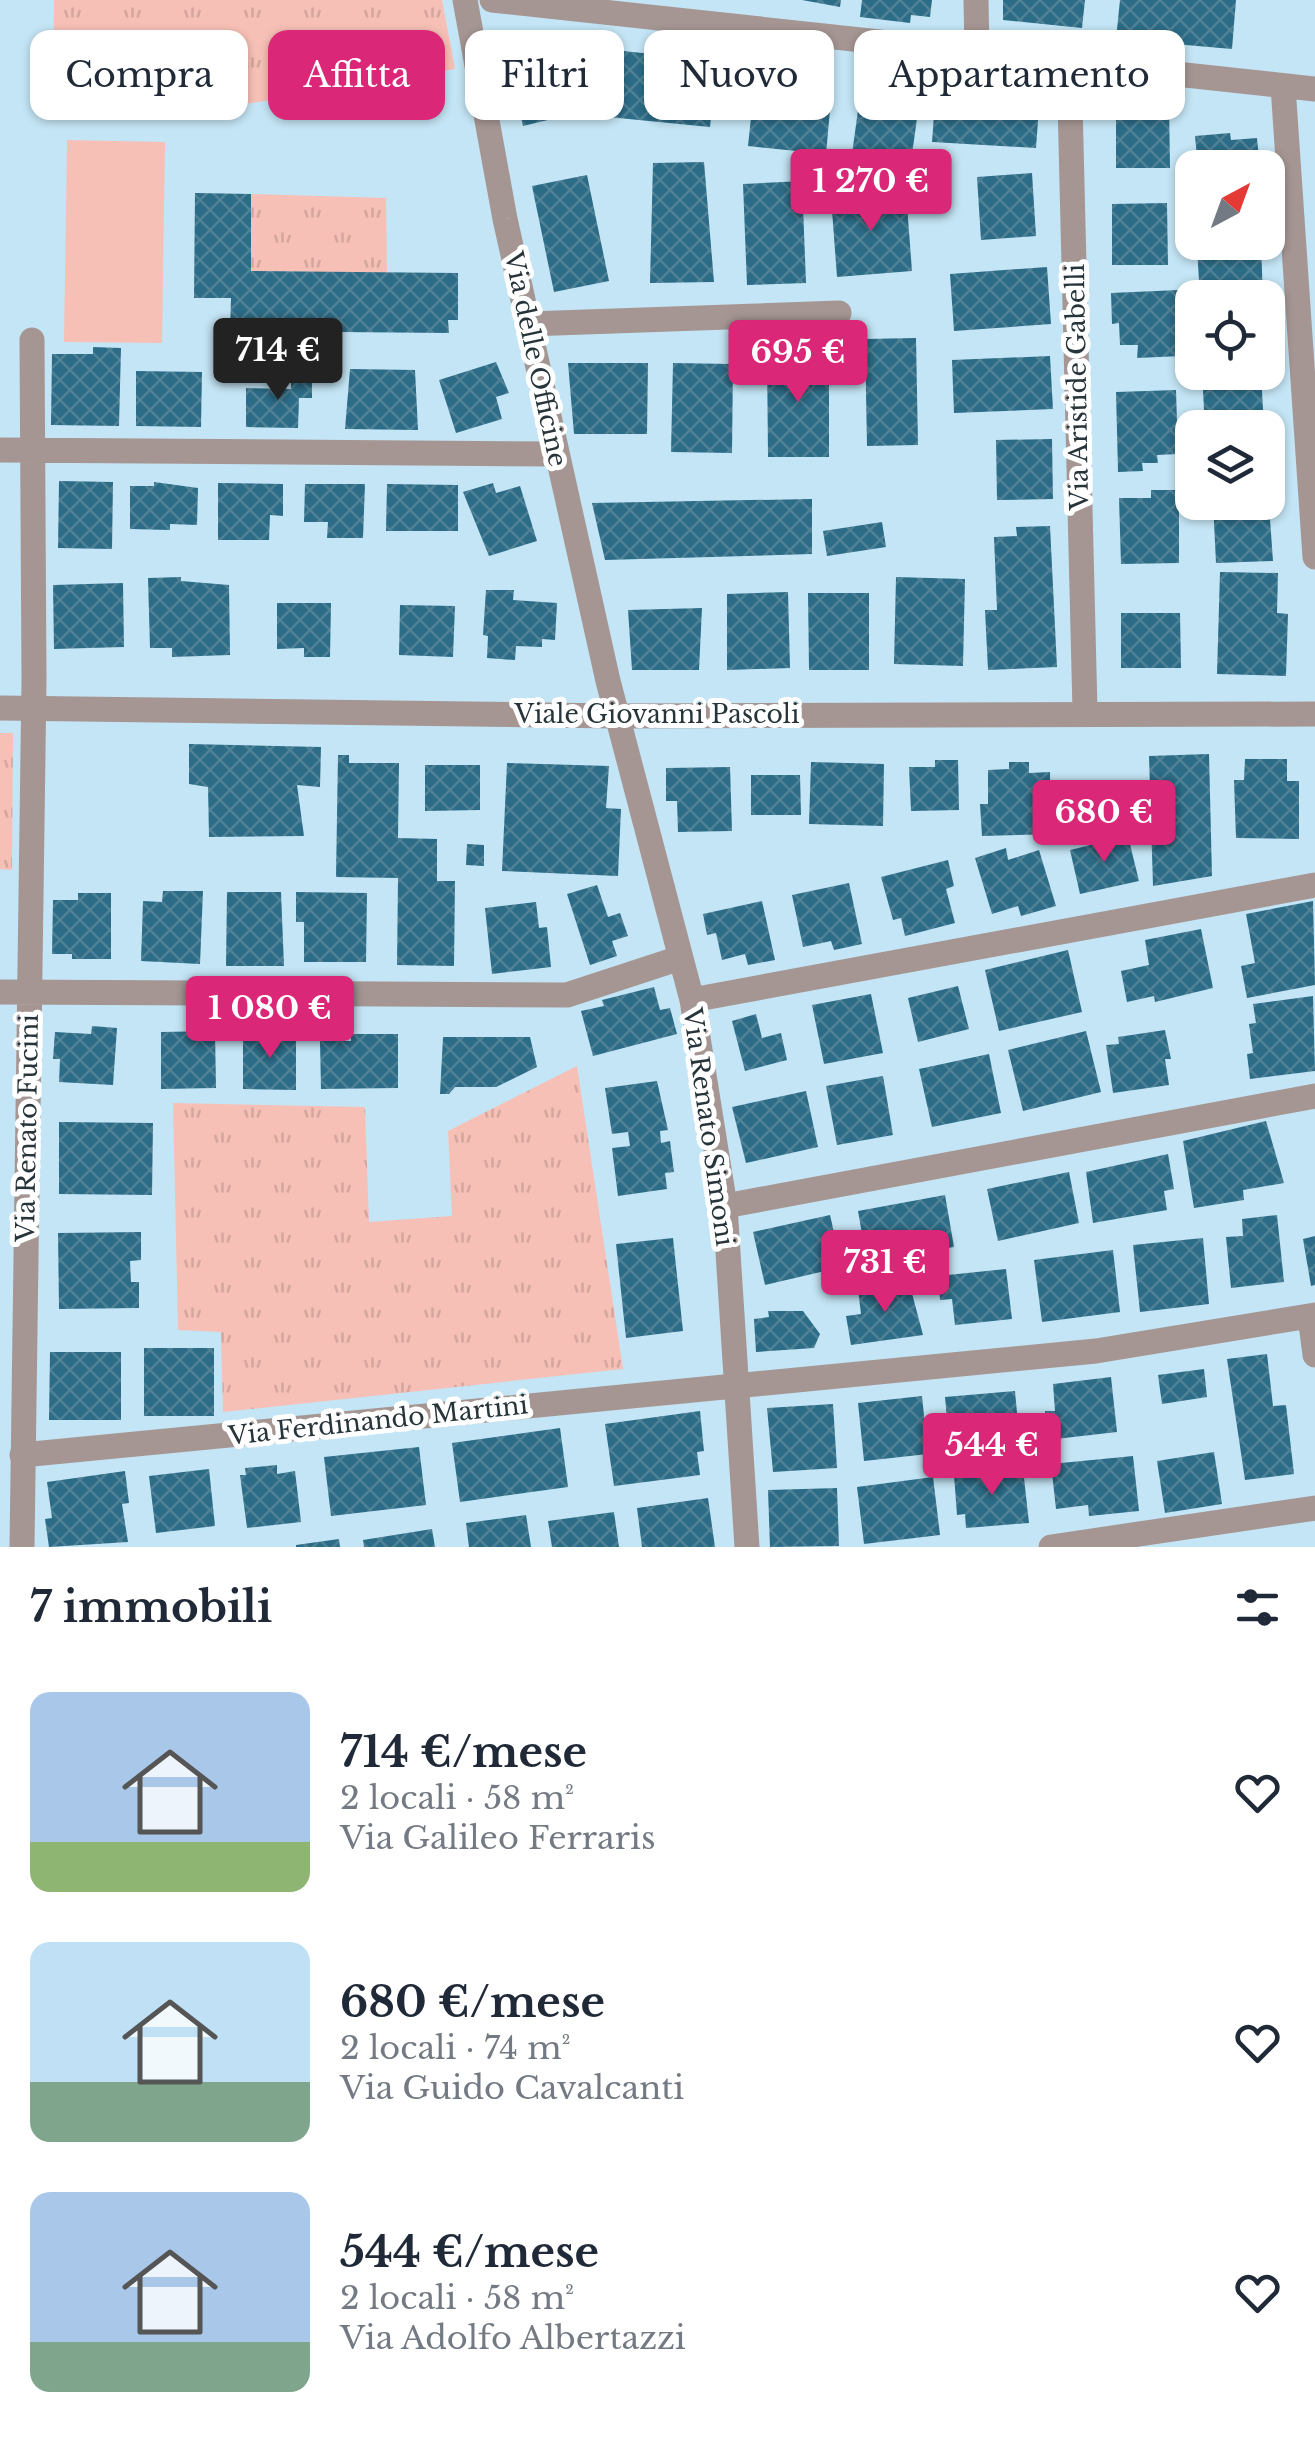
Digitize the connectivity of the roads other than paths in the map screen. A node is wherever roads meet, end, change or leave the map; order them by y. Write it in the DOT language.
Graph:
graph roads {
  1 [pos="465,0"];
  2 [pos="492,0"];
  3 [pos="976,0"];
  4 [pos="977,30"];
  5 [pos="854,40"];
  6 [pos="1185,75"];
  7 [pos="1283,86"];
  8 [pos="1315,89"];
  9 [pos="1070,120"];
  10 [pos="839,313"];
  11 [pos="528,324"];
  12 [pos="32,340"];
  13 [pos="0,450"];
  14 [pos="32,450"];
  15 [pos="557,454"];
  16 [pos="1315,557"];
  17 [pos="0,708"];
  18 [pos="33,708"];
  19 [pos="1084,712"];
  20 [pos="1315,714"];
  21 [pos="616,716"];
  22 [pos="1315,884"];
  23 [pos="680,958"];
  24 [pos="29,991"];
  25 [pos="0,992"];
  26 [pos="692,1000"];
  27 [pos="1315,1096"];
  28 [pos="725,1206"];
  29 [pos="1313,1316"];
  30 [pos="1315,1355"];
  31 [pos="733,1385"];
  32 [pos="22,1456"];
  33 [pos="1315,1508"];
  34 [pos="22,1547"];
  35 [pos="747,1547"];
  36 [pos="1050,1547"];
  1 -- 11 [label="street, Via delle Officine"];
  2 -- 5 [label="street"];
  3 -- 4 [label="street"];
  6 -- 7 [label="street"];
  7 -- 8 [label="street"];
  7 -- 16 [label="street"];
  9 -- 19 [label="street, Via Aristide Gabelli"];
  10 -- 11 [label="street"];
  11 -- 15 [label="street, Via delle Officine"];
  12 -- 14 [label="street, Via Renato Fucini"];
  13 -- 14 [label="street"];
  14 -- 15 [label="street"];
  14 -- 18 [label="street, Via Renato Fucini"];
  15 -- 21 [label="street, Via delle Officine"];
  17 -- 18 [label="street, Viale Giovanni Pascoli"];
  18 -- 21 [label="street, Viale Giovanni Pascoli"];
  18 -- 24 [label="street, Via Renato Fucini"];
  19 -- 20 [label="street, Viale Giovanni Pascoli"];
  19 -- 21 [label="street, Viale Giovanni Pascoli"];
  21 -- 23 [label="street, Via Renato Simoni"];
  22 -- 26 [label="street"];
  23 -- 24 [label="street"];
  23 -- 26 [label="street, Via Renato Simoni"];
  24 -- 25 [label="street"];
  24 -- 32 [label="street, Via Renato Fucini"];
  26 -- 28 [label="street, Via Renato Simoni"];
  27 -- 28 [label="street"];
  28 -- 31 [label="street, Via Renato Simoni"];
  29 -- 30 [label="street"];
  29 -- 31 [label="street, Via Ferdinando Martini"];
  31 -- 32 [label="street, Via Ferdinando Martini"];
  31 -- 35 [label="street, Via Renato Simoni"];
  32 -- 34 [label="street, Via Renato Fucini"];
  33 -- 36 [label="street"];
}
